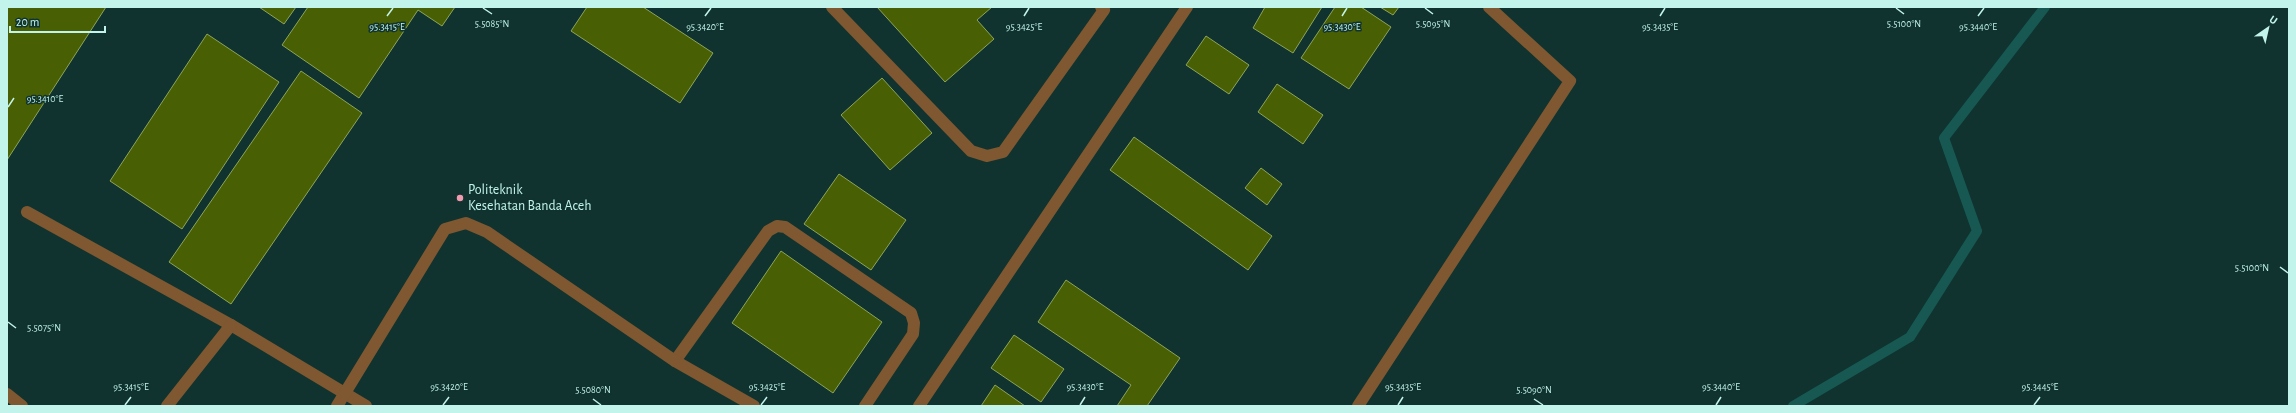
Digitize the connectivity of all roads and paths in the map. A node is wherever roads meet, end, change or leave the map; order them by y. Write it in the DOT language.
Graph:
graph roads {
  1 [pos="832,7"];
  2 [pos="1101,7"];
  3 [pos="1187,7"];
  4 [pos="1489,7"];
  5 [pos="27,212"];
  6 [pos="231,325"];
  7 [pos="675,361"];
  8 [pos="347,393"];
  9 [pos="7,394"];
  10 [pos="22,406"];
  11 [pos="167,406"];
  12 [pos="337,406"];
  13 [pos="366,406"];
  14 [pos="754,406"];
  15 [pos="865,406"];
  16 [pos="919,406"];
  17 [pos="1358,406"];
  1 -- 2 [label="street"];
  3 -- 16 [label="street"];
  4 -- 17 [label="street"];
  5 -- 6 [label="street"];
  6 -- 8 [label="street"];
  6 -- 11 [label="street"];
  7 -- 8 [label="street"];
  7 -- 14 [label="street"];
  7 -- 15 [label="street"];
  8 -- 12 [label="street"];
  8 -- 13 [label="street"];
  9 -- 10 [label="street"];
}
